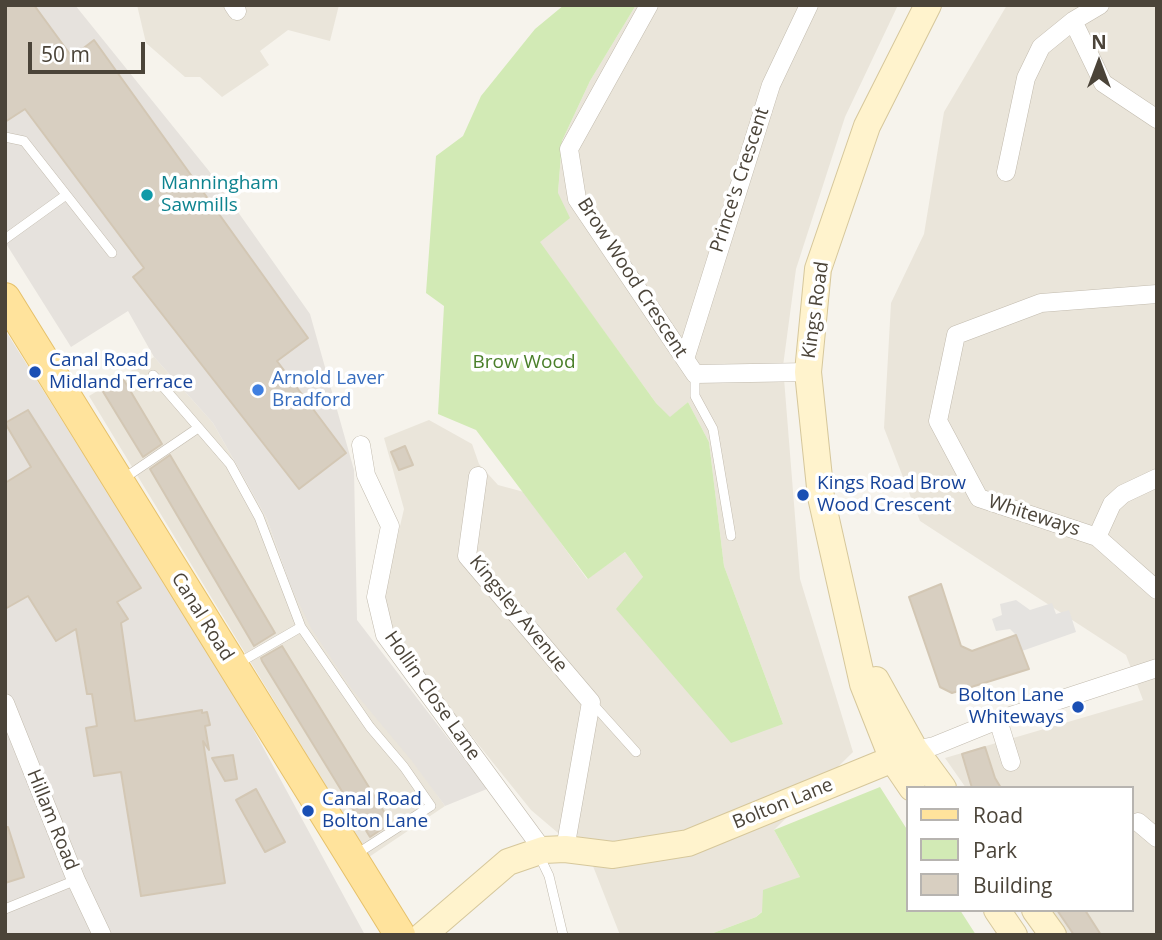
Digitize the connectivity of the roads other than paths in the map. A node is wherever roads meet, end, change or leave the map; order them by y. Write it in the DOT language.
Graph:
graph roads {
  1 [pos="649,5"];
  2 [pos="809,5"];
  3 [pos="928,5"];
  4 [pos="1100,5"];
  5 [pos="1073,21"];
  6 [pos="1157,119"];
  7 [pos="5,137"];
  8 [pos="1006,172"];
  9 [pos="66,195"];
  10 [pos="5,239"];
  11 [pos="112,253"];
  12 [pos="1157,294"];
  13 [pos="5,298"];
  14 [pos="690,366"];
  15 [pos="808,372"];
  16 [pos="153,375"];
  17 [pos="198,428"];
  18 [pos="361,445"];
  19 [pos="478,476"];
  20 [pos="1157,478"];
  21 [pos="119,482"];
  22 [pos="731,536"];
  23 [pos="1097,537"];
  24 [pos="1157,590"];
  25 [pos="301,627"];
  26 [pos="233,666"];
  27 [pos="1157,668"];
  28 [pos="591,702"];
  29 [pos="5,704"];
  30 [pos="998,720"];
  31 [pos="636,752"];
  32 [pos="904,755"];
  33 [pos="1011,762"];
  34 [pos="912,786"];
  35 [pos="941,786"];
  36 [pos="1138,822"];
  37 [pos="1157,838"];
  38 [pos="548,850"];
  39 [pos="351,858"];
  40 [pos="76,880"];
  41 [pos="5,909"];
  42 [pos="998,912"];
  43 [pos="1036,912"];
  44 [pos="102,935"];
  45 [pos="400,935"];
  46 [pos="422,935"];
  47 [pos="564,935"];
  48 [pos="1014,935"];
  49 [pos="1053,935"];
  1 -- 14 [label="street, Brow Wood Crescent"];
  2 -- 14 [label="street, Prince's Crescent"];
  3 -- 15 [label="street, Kings Road"];
  4 -- 5 [label="street"];
  5 -- 6 [label="street"];
  5 -- 8 [label="street"];
  7 -- 9 [label="lane"];
  9 -- 10 [label="lane"];
  9 -- 11 [label="lane"];
  12 -- 23 [label="street, Whiteways"];
  13 -- 21 [label="main road, Canal Road"];
  14 -- 15 [label="street, Brow Wood Crescent"];
  14 -- 22 [label="lane"];
  15 -- 32 [label="street, Kings Road"];
  16 -- 17 [label="lane"];
  17 -- 21 [label="lane"];
  17 -- 25 [label="lane"];
  18 -- 38 [label="street, Hollin Close Lane"];
  19 -- 28 [label="street, Kingsley Avenue"];
  20 -- 23 [label="street"];
  21 -- 26 [label="main road, Canal Road"];
  23 -- 24 [label="street, Whiteways"];
  25 -- 26 [label="lane"];
  25 -- 39 [label="lane"];
  26 -- 39 [label="main road, Canal Road"];
  27 -- 30 [label="street, Bolton Lane"];
  28 -- 31 [label="lane, Kingsley Avenue"];
  28 -- 38 [label="street"];
  29 -- 40 [label="street, Hillam Road"];
  30 -- 32 [label="street, Bolton Lane"];
  30 -- 33 [label="street"];
  32 -- 34 [label="street, Kings Road"];
  32 -- 35 [label="street, Kings Road"];
  32 -- 38 [label="street, Bolton Lane"];
  36 -- 37 [label="street"];
  38 -- 46 [label="street, Bolton Lane"];
  38 -- 47 [label="lane"];
  39 -- 45 [label="main road, Canal Road"];
  40 -- 41 [label="lane"];
  40 -- 44 [label="street, Hillam Road"];
  42 -- 48 [label="street"];
  43 -- 49 [label="street"];
}
